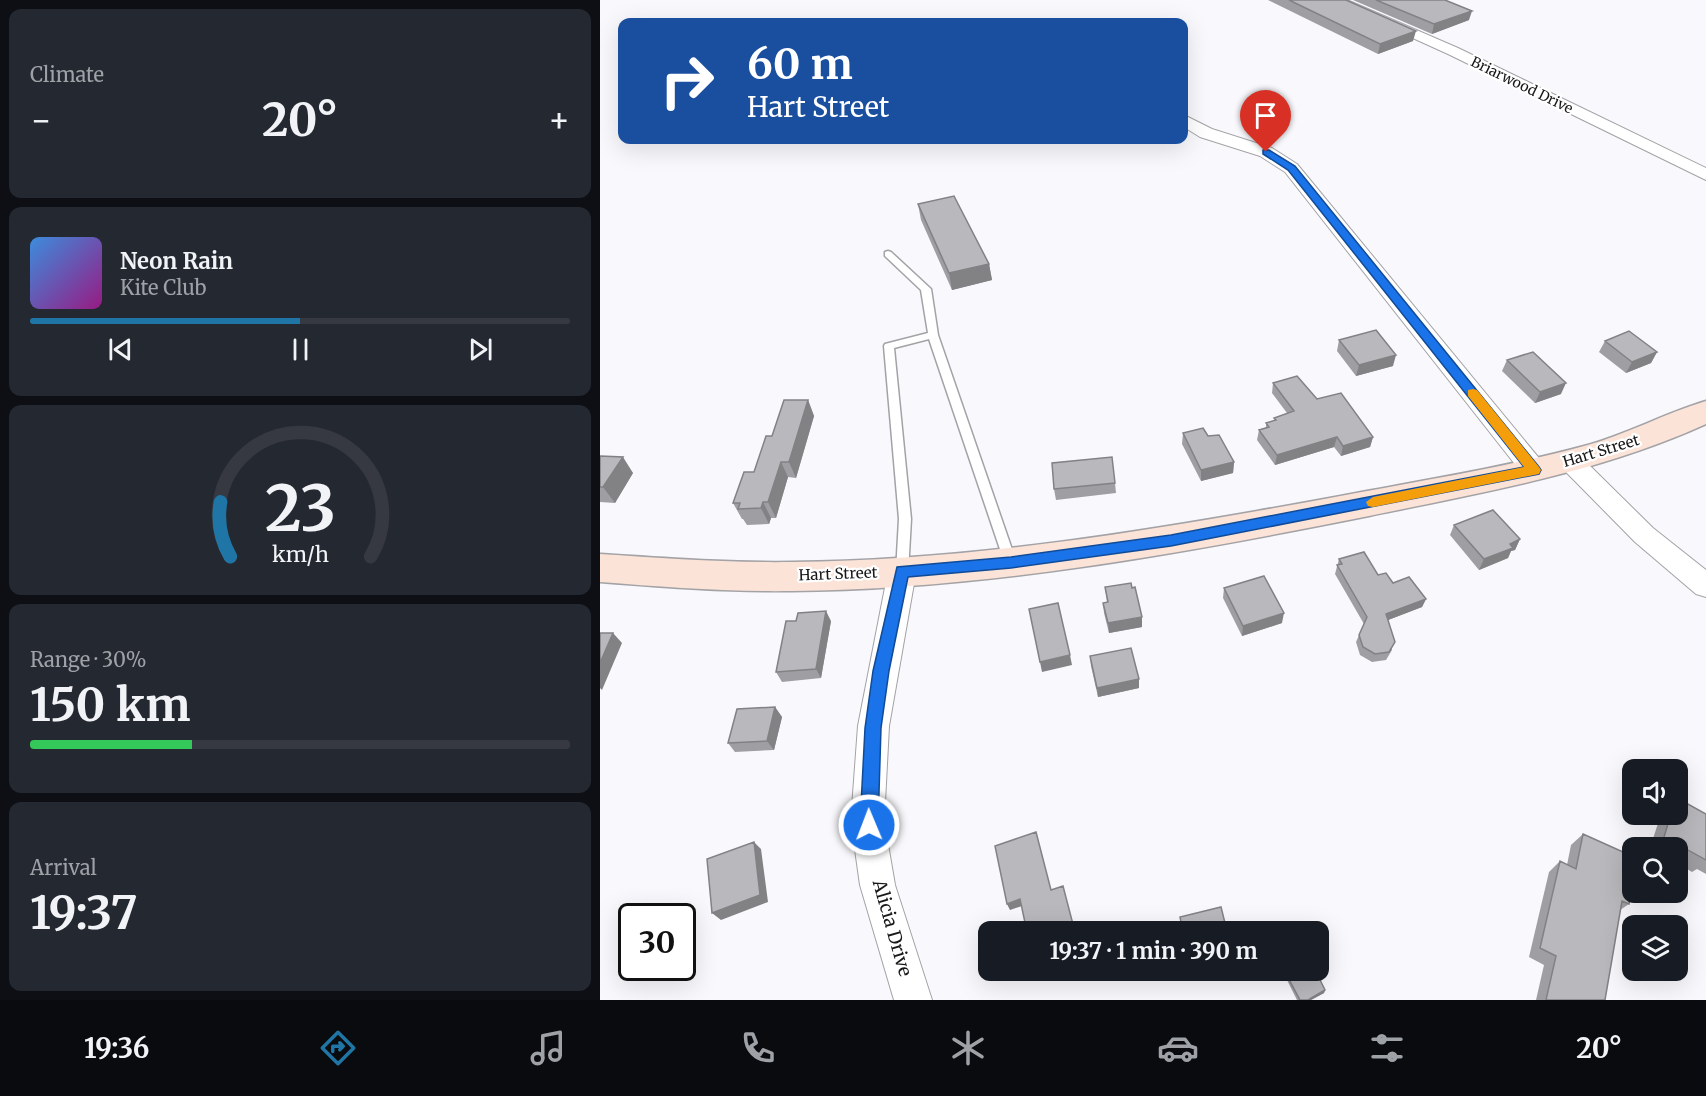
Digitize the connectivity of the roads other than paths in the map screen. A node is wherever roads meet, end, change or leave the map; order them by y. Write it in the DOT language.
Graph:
graph roads {
  1 [pos="1336,0"];
  2 [pos="1188,122"];
  3 [pos="1706,175"];
  4 [pos="888,254"];
  5 [pos="933,336"];
  6 [pos="1706,412"];
  7 [pos="1571,462"];
  8 [pos="1534,470"];
  9 [pos="1011,562"];
  10 [pos="600,568"];
  11 [pos="902,572"];
  12 [pos="1706,586"];
  13 [pos="913,1000"];
  1 -- 3 [label="street, Briarwood Drive"];
  2 -- 8 [label="street"];
  4 -- 5 [label="lane"];
  5 -- 9 [label="lane"];
  5 -- 11 [label="lane"];
  6 -- 7 [label="street, Hart Street"];
  7 -- 8 [label="street, Hart Street"];
  7 -- 12 [label="street"];
  8 -- 9 [label="street, Hart Street"];
  9 -- 11 [label="street, Hart Street"];
  10 -- 11 [label="street, Hart Street"];
  11 -- 13 [label="street, Alicia Drive"];
}
